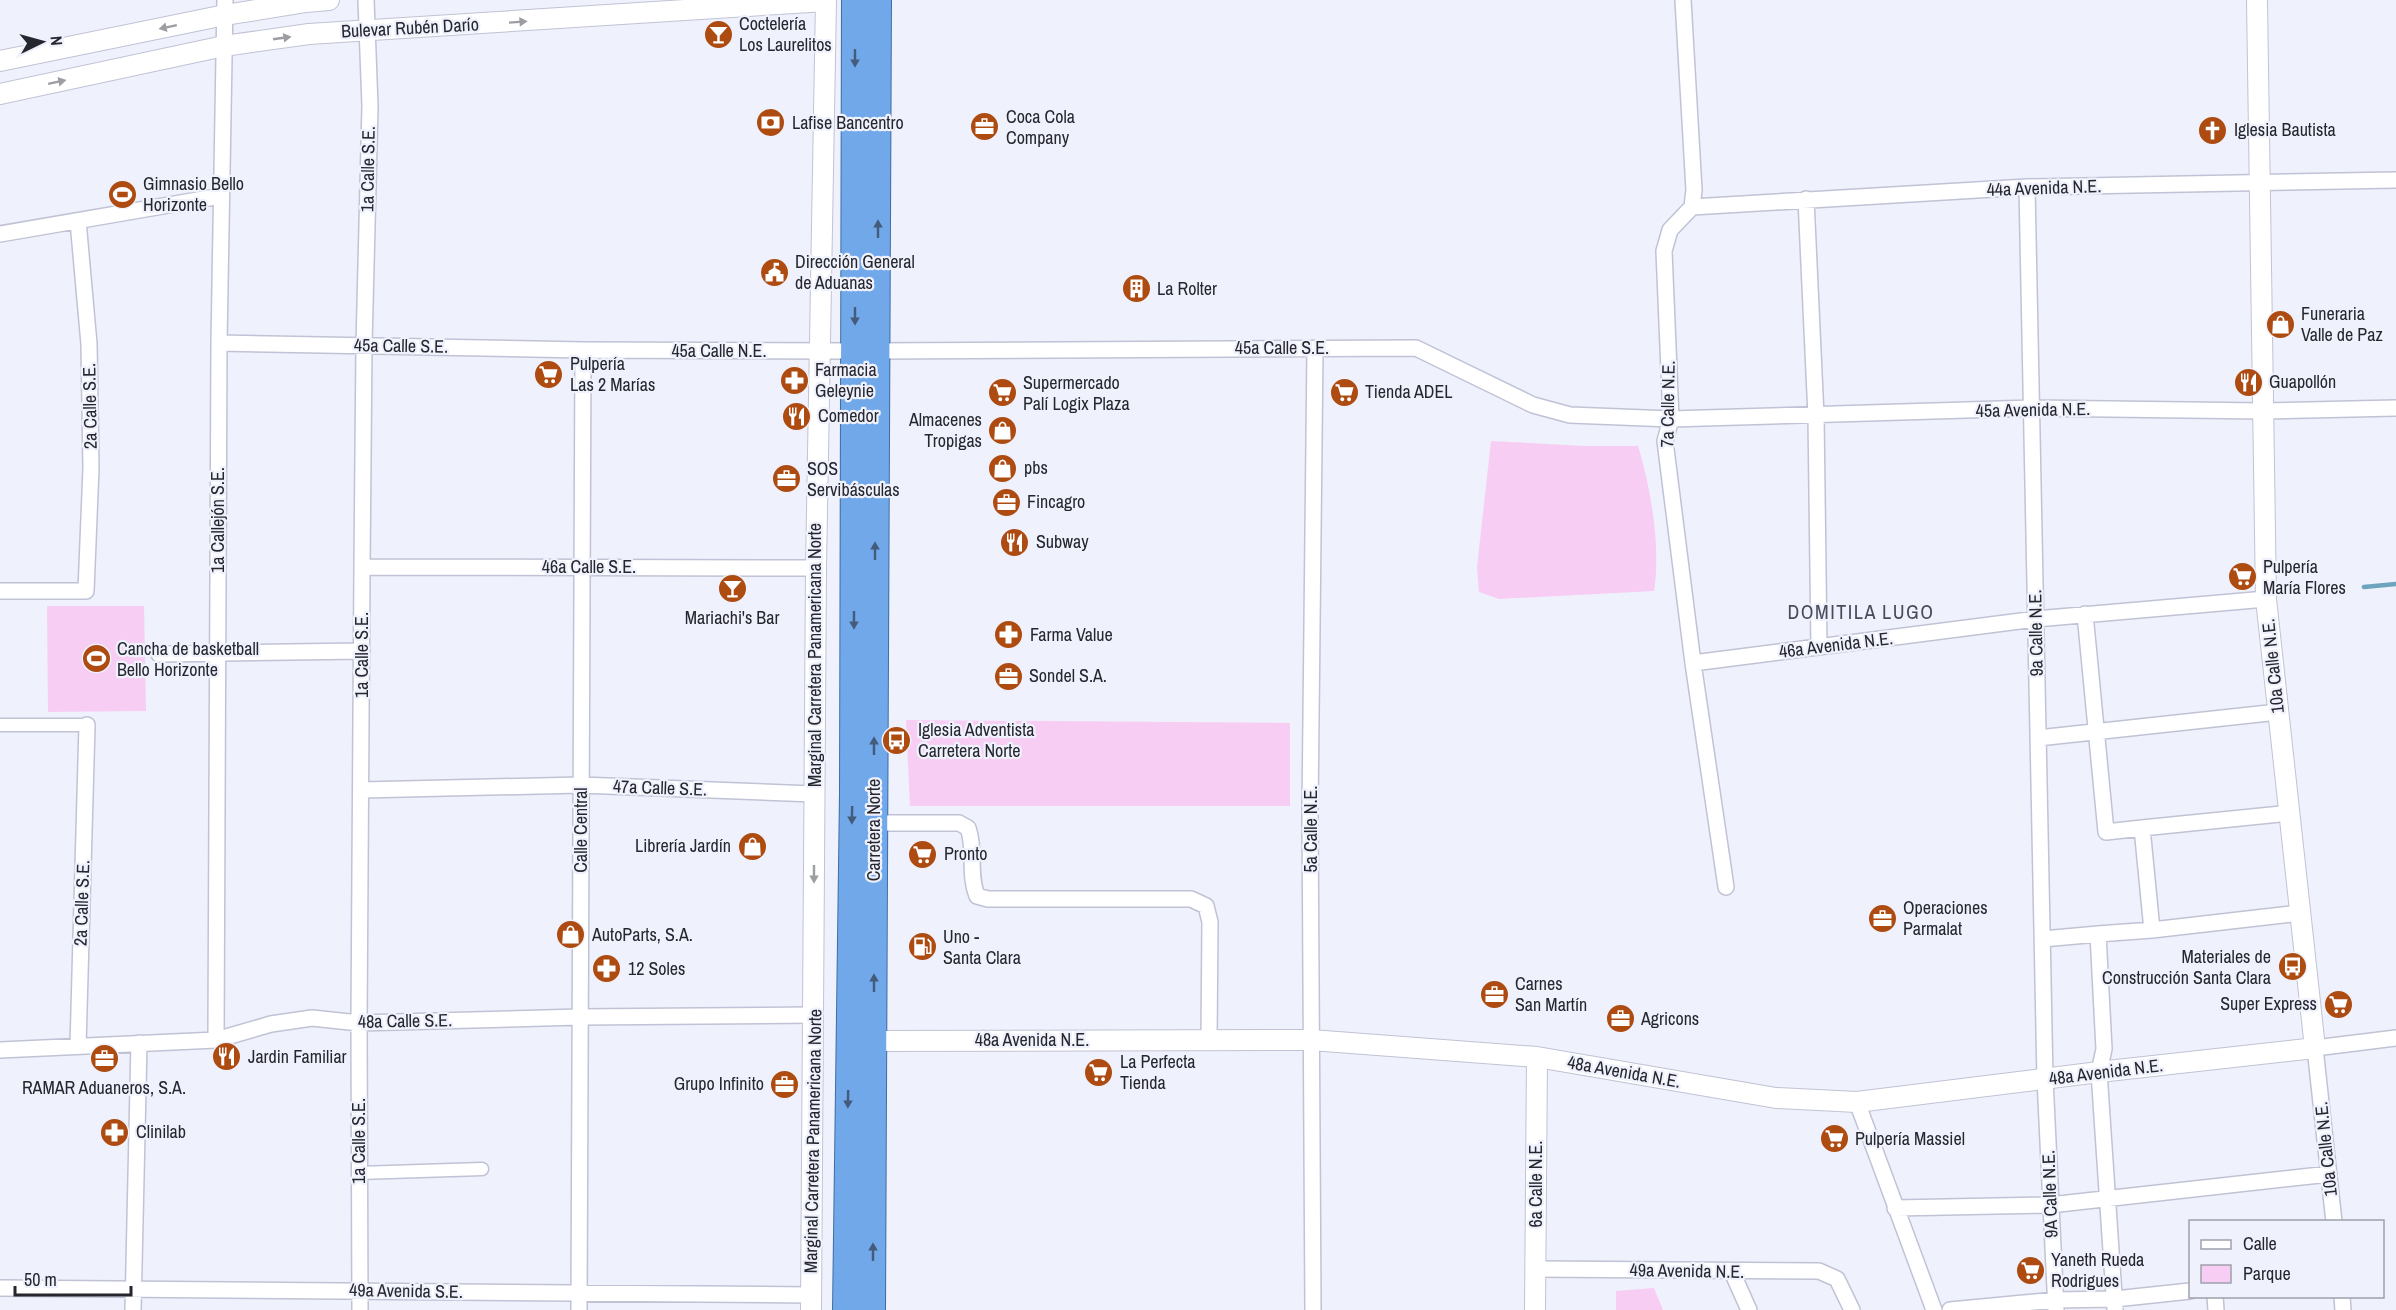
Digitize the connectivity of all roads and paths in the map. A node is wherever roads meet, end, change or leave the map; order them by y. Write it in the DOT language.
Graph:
graph roads {
  1 [pos="329,0"];
  2 [pos="366,0"];
  3 [pos="826,0"];
  4 [pos="855,0"];
  5 [pos="1683,0"];
  6 [pos="2257,0"];
  7 [pos="225,7"];
  8 [pos="879,7"];
  9 [pos="368,32"];
  10 [pos="224,46"];
  11 [pos="0,61"];
  12 [pos="0,94"];
  13 [pos="2396,180"];
  14 [pos="2258,183"];
  15 [pos="2027,187"];
  16 [pos="221,196"];
  17 [pos="1806,199"];
  18 [pos="1692,207"];
  19 [pos="78,221"];
  20 [pos="0,234"];
  21 [pos="219,343"];
  22 [pos="364,345"];
  23 [pos="1314,348"];
  24 [pos="583,350"];
  25 [pos="867,351"];
  26 [pos="819,352"];
  27 [pos="2032,408"];
  28 [pos="2396,408"];
  29 [pos="2263,411"];
  30 [pos="1816,416"];
  31 [pos="1671,419"];
  32 [pos="582,566"];
  33 [pos="362,567"];
  34 [pos="816,568"];
  35 [pos="0,591"];
  36 [pos="2266,599"];
  37 [pos="2085,615"];
  38 [pos="2036,619"];
  39 [pos="1819,647"];
  40 [pos="362,651"];
  41 [pos="159,654"];
  42 [pos="219,654"];
  43 [pos="1693,663"];
  44 [pos="2278,712"];
  45 [pos="0,725"];
  46 [pos="87,725"];
  47 [pos="2097,732"];
  48 [pos="2038,738"];
  49 [pos="581,785"];
  50 [pos="362,790"];
  51 [pos="814,795"];
  52 [pos="2289,813"];
  53 [pos="874,823"];
  54 [pos="2142,828"];
  55 [pos="1726,887"];
  56 [pos="2300,914"];
  57 [pos="2152,930"];
  58 [pos="2098,934"];
  59 [pos="2043,939"];
  60 [pos="814,1015"];
  61 [pos="580,1017"];
  62 [pos="359,1023"];
  63 [pos="2396,1038"];
  64 [pos="216,1040"];
  65 [pos="1209,1040"];
  66 [pos="1311,1040"];
  67 [pos="848,1041"];
  68 [pos="874,1041"];
  69 [pos="139,1043"];
  70 [pos="78,1046"];
  71 [pos="2315,1048"];
  72 [pos="0,1050"];
  73 [pos="1537,1057"];
  74 [pos="2099,1072"];
  75 [pos="2045,1079"];
  76 [pos="1857,1102"];
  77 [pos="482,1169"];
  78 [pos="359,1173"];
  79 [pos="2329,1174"];
  80 [pos="2108,1198"];
  81 [pos="2050,1205"];
  82 [pos="1895,1208"];
  83 [pos="2334,1220"];
  84 [pos="1535,1269"];
  85 [pos="1732,1272"];
  86 [pos="846,1283"];
  87 [pos="0,1288"];
  88 [pos="133,1290"];
  89 [pos="360,1290"];
  90 [pos="2189,1291"];
  91 [pos="579,1294"];
  92 [pos="811,1302"];
  93 [pos="2115,1304"];
  94 [pos="2055,1305"];
  95 [pos="133,1310"];
  96 [pos="360,1310"];
  97 [pos="579,1310"];
  98 [pos="839,1310"];
  99 [pos="846,1310"];
  100 [pos="872,1310"];
  101 [pos="1313,1310"];
  102 [pos="1535,1310"];
  103 [pos="1749,1310"];
  104 [pos="1852,1310"];
  105 [pos="1934,1310"];
  106 [pos="1950,1310"];
  1 -- 7 [label="street, Bulevar Rubén Darío"];
  2 -- 9 [label="street, 1a Calle S.E."];
  9 -- 3 [label="street, Bulevar Rubén Darío, one-way"];
  3 -- 26 [label="street, Marginal Carretera Panamericana Norte"];
  4 -- 25 [label="highway, one-way"];
  5 -- 18 [label="street"];
  6 -- 14 [label="street, 10a Calle N.E."];
  7 -- 10 [label="street, 1a Callejón S.E."];
  7 -- 11 [label="street, Bulevar Rubén Darío, one-way"];
  25 -- 8 [label="highway, one-way"];
  10 -- 9 [label="street, Bulevar Rubén Darío, one-way"];
  9 -- 22 [label="street, 1a Calle S.E."];
  12 -- 10 [label="street, Bulevar Rubén Darío, one-way"];
  10 -- 16 [label="street, 1a Callejón S.E."];
  13 -- 14 [label="street, 44a Avenida N.E."];
  14 -- 15 [label="street, 44a Avenida N.E."];
  14 -- 29 [label="street, 10a Calle N.E."];
  15 -- 17 [label="street, 44a Avenida N.E."];
  15 -- 27 [label="street, 9a Calle N.E."];
  16 -- 19 [label="street"];
  16 -- 21 [label="street, 1a Callejón S.E."];
  17 -- 18 [label="street, 44a Avenida N.E."];
  17 -- 30 [label="street"];
  18 -- 31 [label="street, 7a Calle N.E."];
  19 -- 20 [label="street"];
  19 -- 35 [label="street, 2a Calle S.E."];
  21 -- 22 [label="street, 45a Calle S.E."];
  21 -- 42 [label="street, 1a Callejón S.E."];
  22 -- 24 [label="street, 45a Calle S.E."];
  22 -- 33 [label="street, 1a Calle S.E."];
  23 -- 25 [label="street, 45a Calle S.E."];
  23 -- 31 [label="street, 45a Calle S.E."];
  23 -- 66 [label="street, 5a Calle N.E."];
  24 -- 26 [label="street, 45a Calle N.E."];
  24 -- 32 [label="street, Calle Central"];
  25 -- 26 [label="street, 45a Calle S.E."];
  53 -- 25 [label="highway, Carretera Norte, one-way"];
  25 -- 67 [label="highway, Carretera Norte, one-way"];
  26 -- 34 [label="street, Marginal Carretera Panamericana Norte"];
  27 -- 29 [label="street, 45a Avenida N.E."];
  27 -- 30 [label="street, 45a Avenida N.E."];
  27 -- 38 [label="street, 9a Calle N.E."];
  28 -- 29 [label="street, 45a Avenida N.E."];
  29 -- 36 [label="street, 10a Calle N.E."];
  30 -- 31 [label="street, 45a Avenida N.E."];
  30 -- 39 [label="street"];
  31 -- 43 [label="street, 7a Calle N.E."];
  32 -- 33 [label="street, 46a Calle S.E."];
  32 -- 34 [label="street, 46a Calle S.E."];
  32 -- 49 [label="street, Calle Central"];
  33 -- 40 [label="street, 1a Calle S.E."];
  34 -- 51 [label="street, Marginal Carretera Panamericana Norte"];
  36 -- 37 [label="street, 46a Avenida N.E."];
  36 -- 44 [label="street, 10a Calle N.E."];
  37 -- 38 [label="street, 46a Avenida N.E."];
  37 -- 47 [label="street"];
  38 -- 39 [label="street, 46a Avenida N.E."];
  38 -- 48 [label="street, 9a Calle N.E."];
  39 -- 43 [label="street, 46a Avenida N.E."];
  40 -- 42 [label="street"];
  40 -- 50 [label="street, 1a Calle S.E."];
  41 -- 42 [label="street"];
  42 -- 64 [label="street, 1a Callejón S.E."];
  43 -- 55 [label="street, 7a Calle N.E."];
  44 -- 47 [label="street"];
  44 -- 52 [label="street, 10a Calle N.E."];
  45 -- 46 [label="street"];
  46 -- 70 [label="street, 2a Calle S.E."];
  47 -- 48 [label="street"];
  47 -- 54 [label="street"];
  48 -- 59 [label="street, 9a Calle N.E."];
  49 -- 50 [label="street, 47a Calle S.E."];
  49 -- 51 [label="street, 47a Calle S.E."];
  49 -- 61 [label="street, Calle Central"];
  50 -- 62 [label="street, 1a Calle S.E."];
  51 -- 60 [label="street, Marginal Carretera Panamericana Norte, one-way"];
  52 -- 54 [label="street"];
  52 -- 56 [label="street, 10a Calle N.E."];
  53 -- 65 [label="street"];
  68 -- 53 [label="highway, Carretera Norte, one-way"];
  54 -- 57 [label="street"];
  56 -- 57 [label="street"];
  56 -- 71 [label="street, 10a Calle N.E."];
  57 -- 58 [label="street"];
  58 -- 59 [label="street"];
  58 -- 74 [label="street"];
  59 -- 75 [label="street, 9a Calle N.E."];
  60 -- 61 [label="street, 48a Calle S.E."];
  60 -- 92 [label="street, Marginal Carretera Panamericana Norte"];
  61 -- 62 [label="street, 48a Calle S.E."];
  61 -- 91 [label="street, Calle Central"];
  62 -- 64 [label="street, 48a Calle S.E."];
  62 -- 78 [label="street, 1a Calle S.E."];
  63 -- 71 [label="street, 48a Avenida N.E."];
  64 -- 69 [label="street, 48a Calle S.E."];
  65 -- 66 [label="street, 48a Avenida N.E."];
  65 -- 68 [label="street, 48a Avenida N.E."];
  66 -- 73 [label="street, 48a Avenida N.E."];
  66 -- 101 [label="street, 5a Calle N.E."];
  67 -- 68 [label="street, 48a Avenida N.E."];
  67 -- 86 [label="highway, Carretera Norte, one-way"];
  100 -- 68 [label="highway, Carretera Norte, one-way"];
  69 -- 70 [label="street, 48a Calle S.E."];
  69 -- 88 [label="street"];
  70 -- 72 [label="street, 48a Calle S.E."];
  71 -- 74 [label="street, 48a Avenida N.E."];
  71 -- 79 [label="street, 10a Calle N.E."];
  73 -- 76 [label="street, 48a Avenida N.E."];
  73 -- 84 [label="street, 6a Calle N.E."];
  74 -- 75 [label="street, 48a Avenida N.E."];
  74 -- 80 [label="street"];
  75 -- 76 [label="street, 48a Avenida N.E."];
  75 -- 81 [label="street, 9A Calle N.E."];
  76 -- 82 [label="street"];
  77 -- 78 [label="street"];
  78 -- 89 [label="street, 1a Calle S.E."];
  79 -- 80 [label="street"];
  79 -- 83 [label="street, 10a Calle N.E."];
  80 -- 81 [label="street"];
  80 -- 93 [label="street"];
  81 -- 82 [label="street"];
  81 -- 94 [label="street, 9A Calle N.E."];
  82 -- 105 [label="street"];
  84 -- 85 [label="street, 49a Avenida N.E."];
  84 -- 102 [label="street, 6a Calle N.E."];
  85 -- 103 [label="street"];
  85 -- 104 [label="street, 49a Avenida N.E."];
  86 -- 98 [label="highway"];
  86 -- 99 [label="highway, Carretera Norte"];
  87 -- 88 [label="street, 49a Avenida S.E."];
  88 -- 89 [label="street, 49a Avenida S.E."];
  88 -- 95 [label="street"];
  89 -- 91 [label="street, 49a Avenida S.E."];
  89 -- 96 [label="street, 1a Calle S.E."];
  90 -- 93 [label="street"];
  91 -- 92 [label="street, 49a Avenida S.E."];
  91 -- 97 [label="street, Calle Central"];
  93 -- 94 [label="street"];
  94 -- 106 [label="street"];
}
